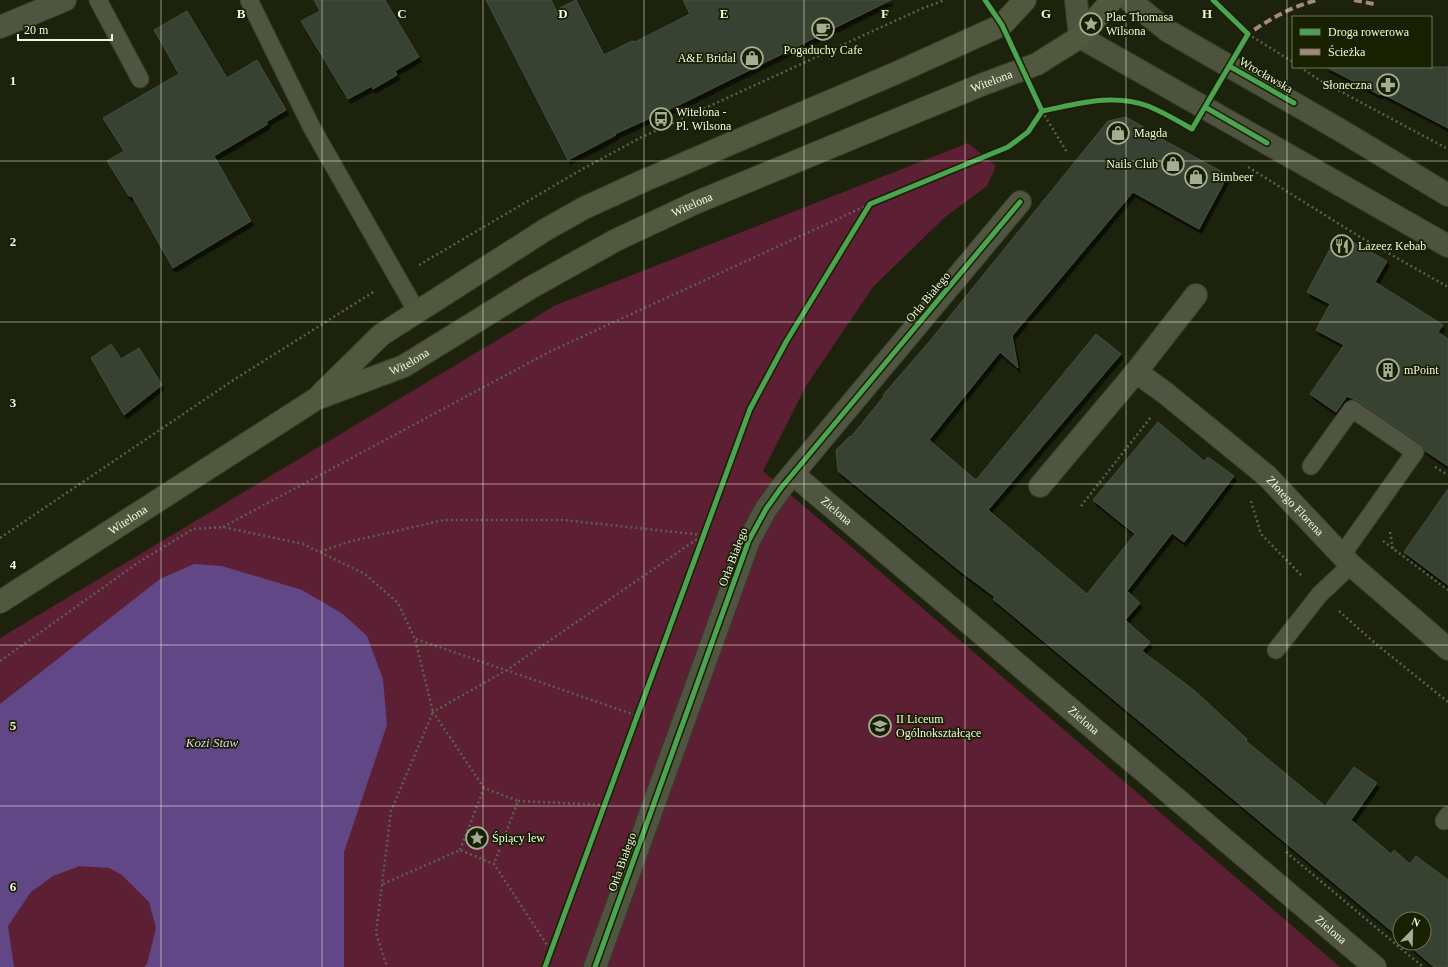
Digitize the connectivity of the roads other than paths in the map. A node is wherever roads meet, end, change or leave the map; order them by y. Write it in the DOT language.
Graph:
graph roads {
  1 [pos="65,0"];
  2 [pos="98,0"];
  3 [pos="249,0"];
  4 [pos="1025,0"];
  5 [pos="1076,0"];
  6 [pos="1112,0"];
  7 [pos="1129,0"];
  8 [pos="0,27"];
  9 [pos="1080,37"];
  10 [pos="140,79"];
  11 [pos="1448,195"];
  12 [pos="1020,202"];
  13 [pos="1448,246"];
  14 [pos="1196,295"];
  15 [pos="417,312"];
  16 [pos="1136,372"];
  17 [pos="316,400"];
  18 [pos="1311,466"];
  19 [pos="793,474"];
  20 [pos="1040,486"];
  21 [pos="1346,560"];
  22 [pos="0,602"];
  23 [pos="1448,649"];
  24 [pos="1276,650"];
  25 [pos="595,967"];
  26 [pos="1374,967"];
  1 -- 8 [label="street"];
  2 -- 10 [label="lane"];
  3 -- 15 [label="lane"];
  4 -- 15 [label="main road, Witelona"];
  5 -- 9 [label="street"];
  6 -- 9 [label="main road, Witelona"];
  7 -- 11 [label="street, Wrocławska"];
  9 -- 13 [label="street"];
  9 -- 17 [label="main road, Witelona"];
  12 -- 19 [label="street, Orła Białego"];
  14 -- 16 [label="street"];
  15 -- 17 [label="main road, Witelona"];
  16 -- 20 [label="street"];
  16 -- 21 [label="street, Złotego Florena"];
  17 -- 22 [label="main road, Witelona"];
  18 -- 21 [label="lane"];
  19 -- 25 [label="street, Orła Białego"];
  19 -- 26 [label="street, Zielona"];
  21 -- 23 [label="street, Złotego Florena"];
  21 -- 24 [label="lane"];
}
